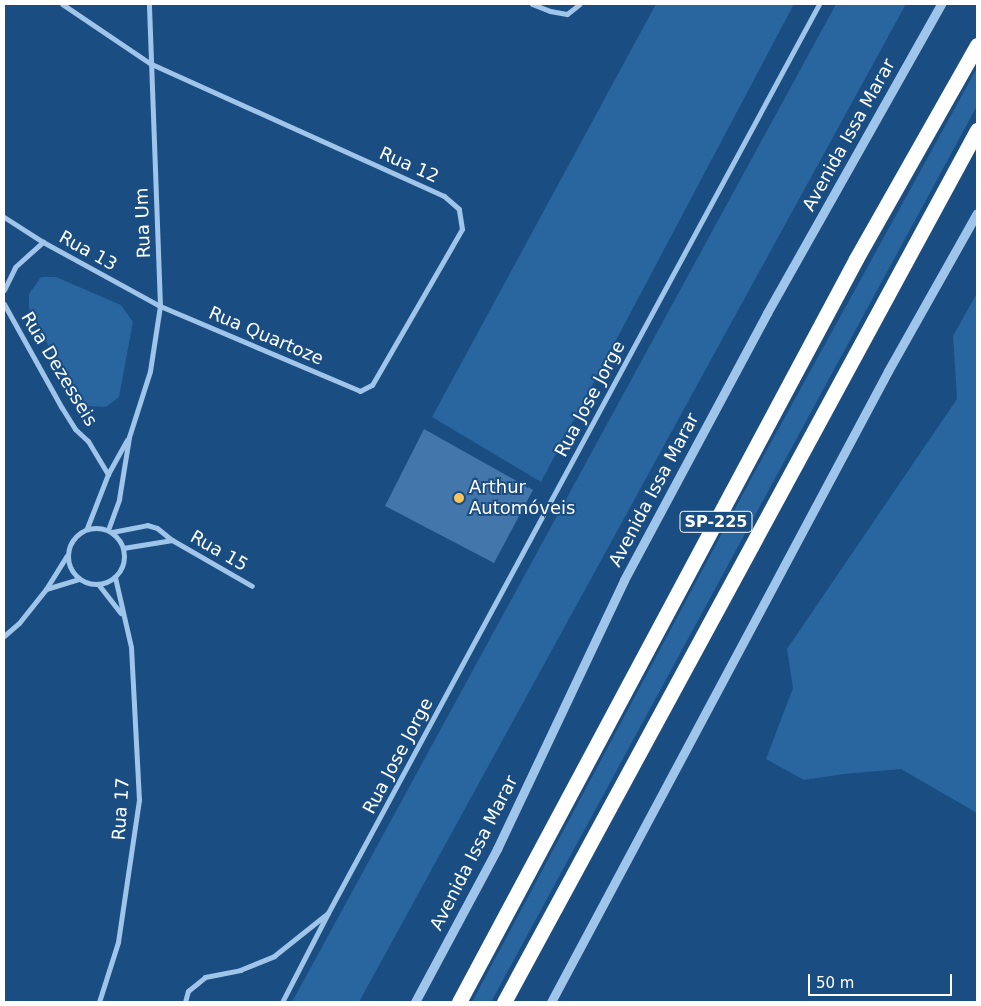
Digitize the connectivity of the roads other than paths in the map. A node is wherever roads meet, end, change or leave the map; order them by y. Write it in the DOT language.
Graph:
graph roads {
  1 [pos="62,4"];
  2 [pos="149,4"];
  3 [pos="532,4"];
  4 [pos="580,4"];
  5 [pos="819,4"];
  6 [pos="941,4"];
  7 [pos="977,45"];
  8 [pos="150,64"];
  9 [pos="977,130"];
  10 [pos="977,213"];
  11 [pos="4,217"];
  12 [pos="43,242"];
  13 [pos="4,290"];
  14 [pos="4,304"];
  15 [pos="160,306"];
  16 [pos="360,391"];
  17 [pos="129,437"];
  18 [pos="108,474"];
  19 [pos="87,528"];
  20 [pos="110,531"];
  21 [pos="172,540"];
  22 [pos="123,548"];
  23 [pos="67,555"];
  24 [pos="114,577"];
  25 [pos="78,578"];
  26 [pos="98,584"];
  27 [pos="252,586"];
  28 [pos="46,589"];
  29 [pos="123,615"];
  30 [pos="4,636"];
  31 [pos="328,913"];
  32 [pos="99,1002"];
  33 [pos="185,1002"];
  34 [pos="282,1002"];
  35 [pos="415,1002"];
  36 [pos="459,1002"];
  37 [pos="504,1002"];
  38 [pos="550,1002"];
  1 -- 8 [label="street, Rua 12"];
  2 -- 8 [label="street, Rua Um"];
  3 -- 4 [label="street"];
  5 -- 31 [label="street, Rua Jose Jorge"];
  6 -- 35 [label="street, Avenida Issa Marar"];
  7 -- 36 [label="highway, SP-225"];
  8 -- 15 [label="street, Rua Um"];
  8 -- 16 [label="street, Rua 12"];
  9 -- 37 [label="highway, SP-225"];
  10 -- 38 [label="street"];
  11 -- 12 [label="street, Rua 13"];
  12 -- 13 [label="street"];
  12 -- 15 [label="street, Rua 13"];
  14 -- 18 [label="street, Rua Dezesseis"];
  15 -- 16 [label="street, Rua Quartoze"];
  15 -- 17 [label="street, Rua Um"];
  17 -- 18 [label="street, Rua Um"];
  17 -- 20 [label="street, Rua Um"];
  18 -- 19 [label="street, Rua Um"];
  19 -- 20 [label="street"];
  19 -- 23 [label="street"];
  20 -- 21 [label="street, Rua 15"];
  20 -- 22 [label="street"];
  21 -- 22 [label="street, Rua 15"];
  21 -- 27 [label="street, Rua 15"];
  22 -- 24 [label="street"];
  23 -- 25 [label="street"];
  23 -- 28 [label="street"];
  24 -- 26 [label="street"];
  24 -- 29 [label="street, Rua 17"];
  25 -- 26 [label="street"];
  25 -- 28 [label="street"];
  26 -- 29 [label="street, Rua 17"];
  28 -- 30 [label="street"];
  29 -- 32 [label="street, Rua 17"];
  31 -- 33 [label="street, Rua Jose Jorge"];
  31 -- 34 [label="street, Rua Jose Jorge"];
}
